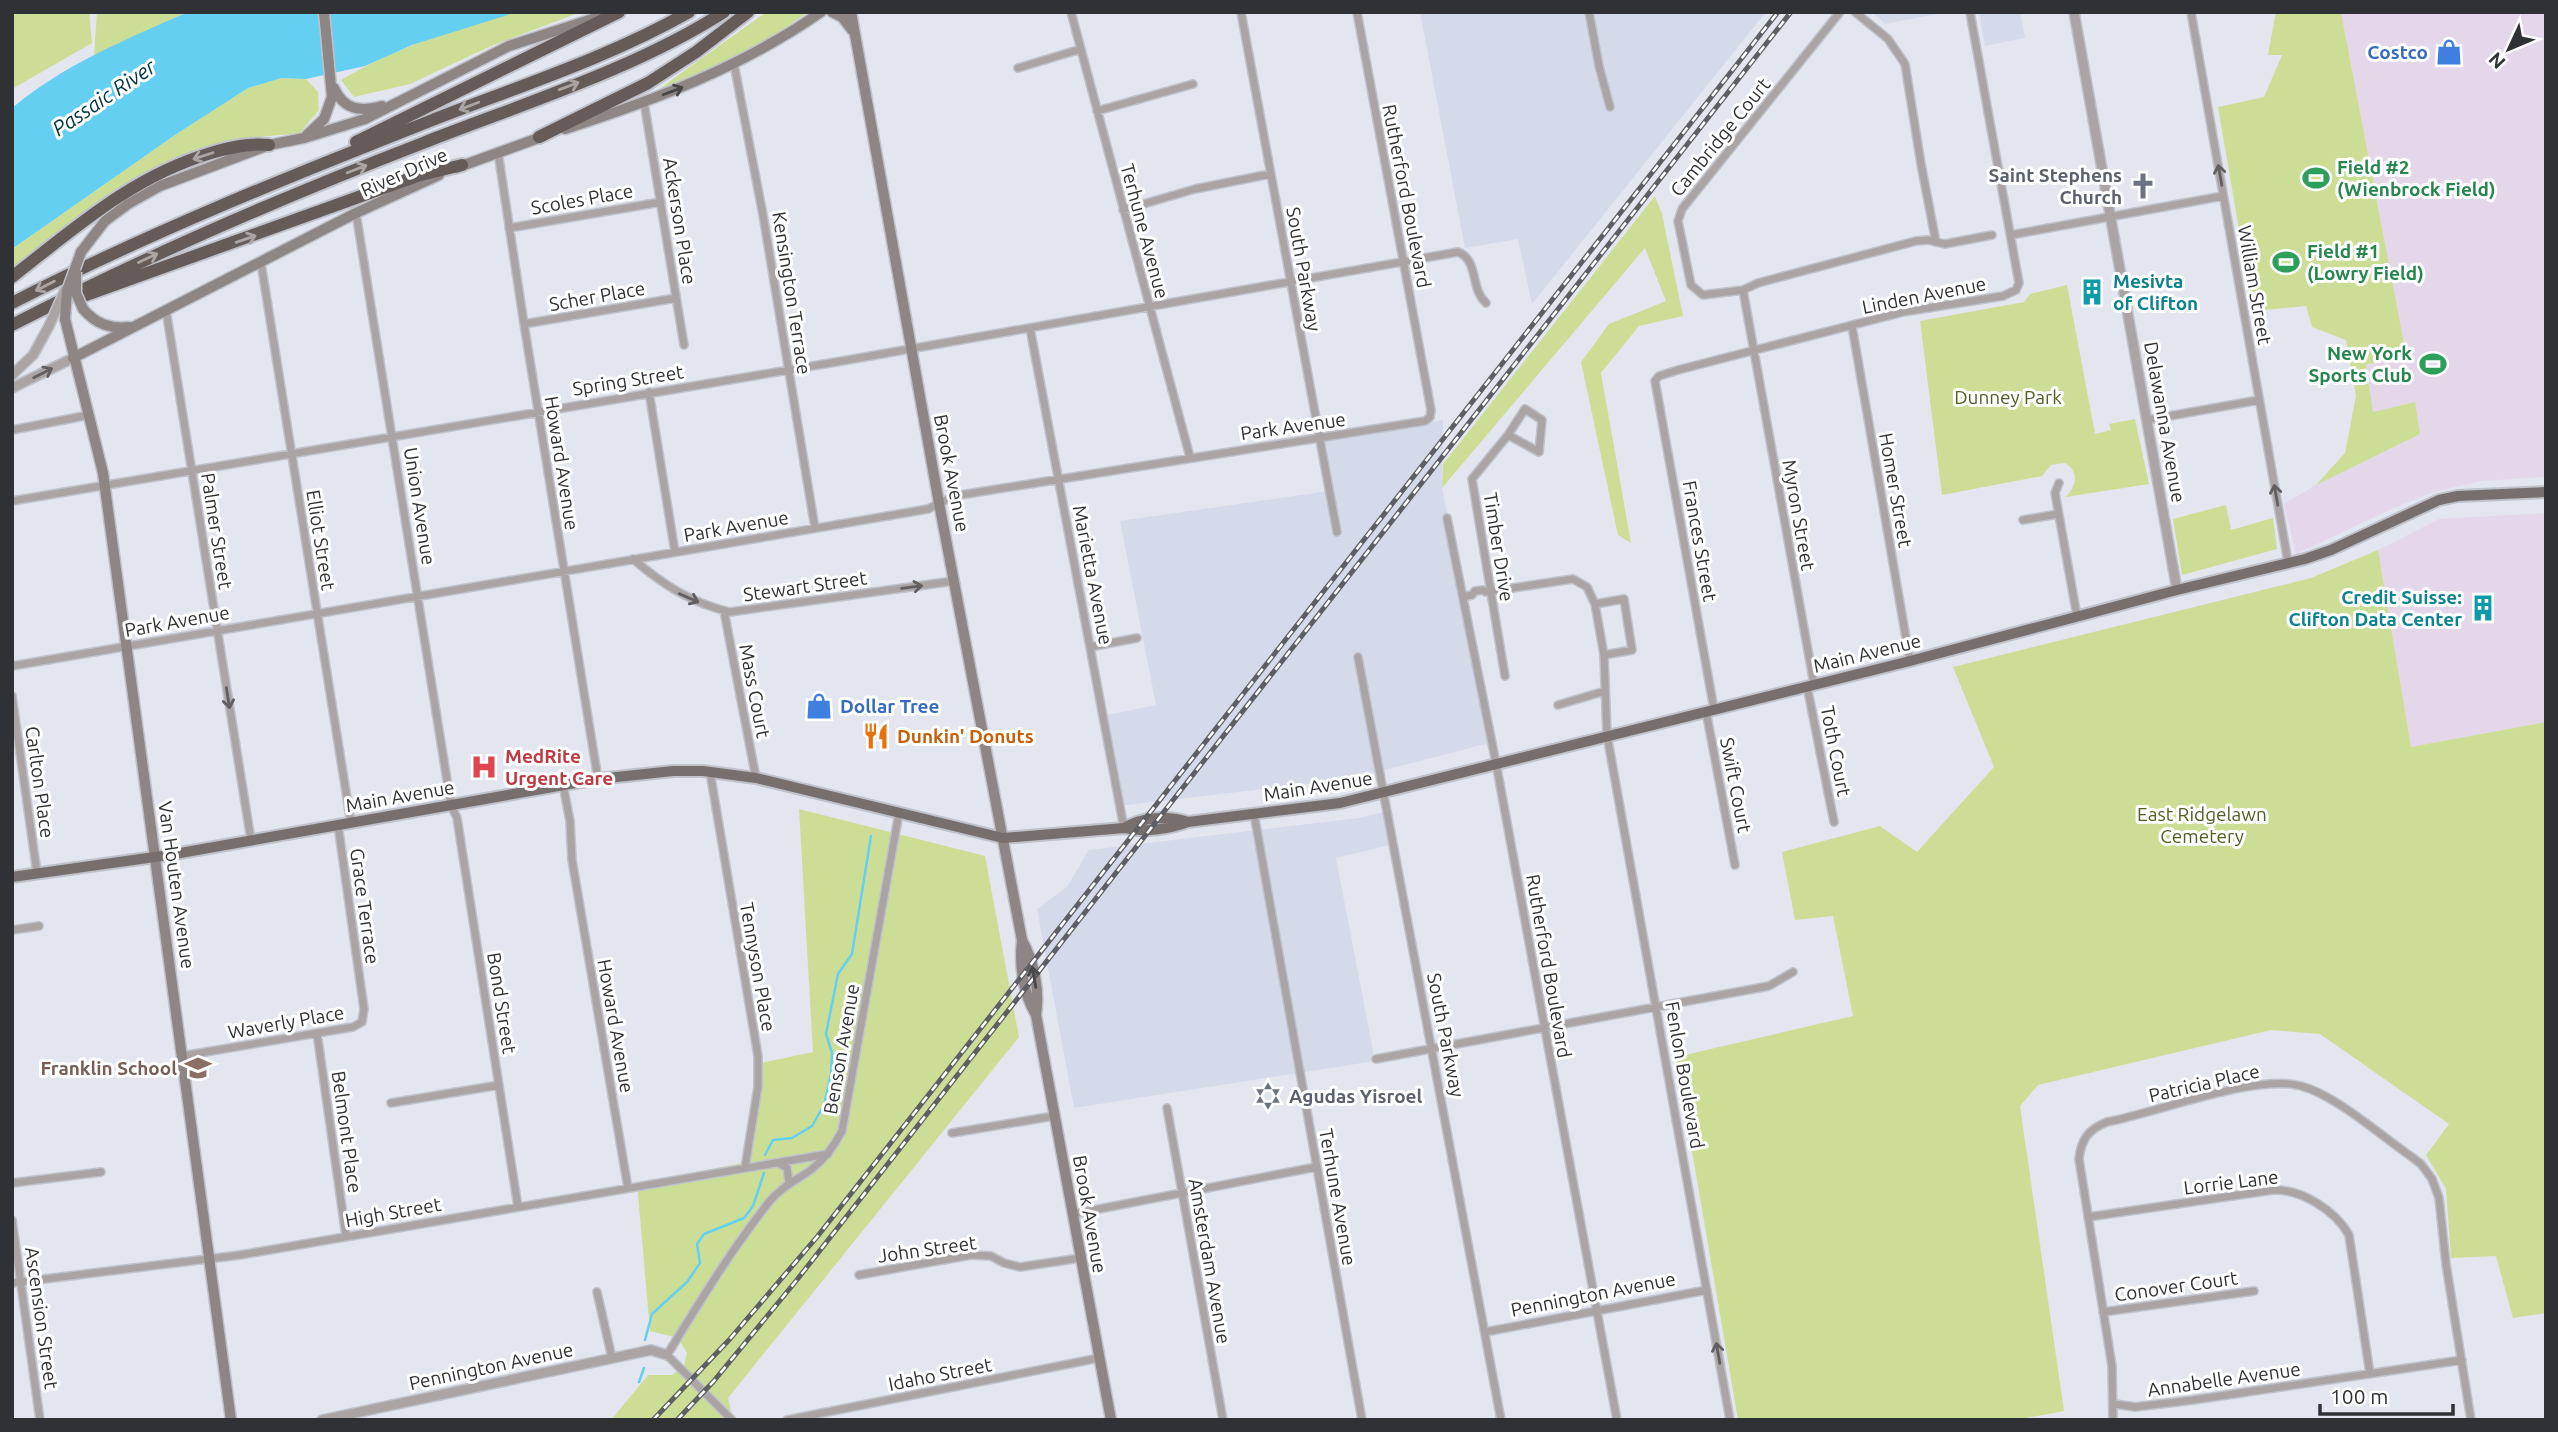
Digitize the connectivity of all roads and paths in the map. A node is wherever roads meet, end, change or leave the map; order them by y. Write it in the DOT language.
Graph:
graph roads {
  1 [pos="324,12"];
  2 [pos="612,12"];
  3 [pos="619,12"];
  4 [pos="689,12"];
  5 [pos="724,12"];
  6 [pos="748,12"];
  7 [pos="832,12"];
  8 [pos="851,12"];
  9 [pos="1071,12"];
  10 [pos="1241,12"];
  11 [pos="1357,12"];
  12 [pos="1589,12"];
  13 [pos="1840,12"];
  14 [pos="1855,12"];
  15 [pos="1970,12"];
  16 [pos="2074,12"];
  17 [pos="2191,12"];
  18 [pos="820,13"];
  19 [pos="853,32"];
  20 [pos="1081,49"];
  21 [pos="734,64"];
  22 [pos="1018,68"];
  23 [pos="332,79"];
  24 [pos="1193,84"];
  25 [pos="415,95"];
  26 [pos="644,102"];
  27 [pos="1610,107"];
  28 [pos="1097,111"];
  29 [pos="304,138"];
  30 [pos="539,138"];
  31 [pos="270,145"];
  32 [pos="498,152"];
  33 [pos="462,165"];
  34 [pos="303,171"];
  35 [pos="1270,174"];
  36 [pos="2223,195"];
  37 [pos="661,202"];
  38 [pos="1123,210"];
  39 [pos="356,213"];
  40 [pos="2110,217"];
  41 [pos="509,228"];
  42 [pos="2011,234"];
  43 [pos="1992,235"];
  44 [pos="1936,242"];
  45 [pos="81,251"];
  46 [pos="1403,262"];
  47 [pos="261,263"];
  48 [pos="12,277"];
  49 [pos="69,282"];
  50 [pos="1291,282"];
  51 [pos="1743,290"];
  52 [pos="676,298"];
  53 [pos="12,303"];
  54 [pos="1486,303"];
  55 [pos="1149,308"];
  56 [pos="166,310"];
  57 [pos="16,323"];
  58 [pos="139,324"];
  59 [pos="524,324"];
  60 [pos="1852,326"];
  61 [pos="1030,328"];
  62 [pos="684,345"];
  63 [pos="911,349"];
  64 [pos="1753,351"];
  65 [pos="73,358"];
  66 [pos="788,369"];
  67 [pos="12,375"];
  68 [pos="1656,378"];
  69 [pos="1427,385"];
  70 [pos="12,388"];
  71 [pos="649,392"];
  72 [pos="2259,400"];
  73 [pos="538,411"];
  74 [pos="89,415"];
  75 [pos="2147,420"];
  76 [pos="12,430"];
  77 [pos="1507,435"];
  78 [pos="391,436"];
  79 [pos="1321,438"];
  80 [pos="291,453"];
  81 [pos="1190,457"];
  82 [pos="191,470"];
  83 [pos="1059,479"];
  84 [pos="2059,483"];
  85 [pos="105,485"];
  86 [pos="2546,492"];
  87 [pos="12,501"];
  88 [pos="939,503"];
  89 [pos="2059,514"];
  90 [pos="1447,518"];
  91 [pos="2023,520"];
  92 [pos="815,528"];
  93 [pos="1337,532"];
  94 [pos="675,552"];
  95 [pos="633,559"];
  96 [pos="2288,562"];
  97 [pos="564,571"];
  98 [pos="954,581"];
  99 [pos="2177,590"];
  100 [pos="1488,592"];
  101 [pos="418,596"];
  102 [pos="1468,596"];
  103 [pos="1595,604"];
  104 [pos="724,611"];
  105 [pos="317,613"];
  106 [pos="2077,616"];
  107 [pos="218,631"];
  108 [pos="1137,638"];
  109 [pos="127,646"];
  110 [pos="1090,647"];
  111 [pos="1604,655"];
  112 [pos="1358,657"];
  113 [pos="1910,660"];
  114 [pos="12,666"];
  115 [pos="1505,676"];
  116 [pos="1810,685"];
  117 [pos="1605,691"];
  118 [pos="12,696"];
  119 [pos="1558,705"];
  120 [pos="1710,710"];
  121 [pos="1607,735"];
  122 [pos="1496,763"];
  123 [pos="710,772"];
  124 [pos="756,778"];
  125 [pos="598,779"];
  126 [pos="563,785"];
  127 [pos="1385,793"];
  128 [pos="451,805"];
  129 [pos="899,813"];
  130 [pos="1254,814"];
  131 [pos="1834,822"];
  132 [pos="351,823"];
  133 [pos="338,825"];
  134 [pos="1124,828"];
  135 [pos="1003,838"];
  136 [pos="251,840"];
  137 [pos="155,857"];
  138 [pos="1735,865"];
  139 [pos="37,873"];
  140 [pos="12,877"];
  141 [pos="39,926"];
  142 [pos="12,930"];
  143 [pos="1793,972"];
  144 [pos="361,991"];
  145 [pos="1657,1007"];
  146 [pos="1545,1027"];
  147 [pos="317,1033"];
  148 [pos="1432,1048"];
  149 [pos="182,1056"];
  150 [pos="1376,1059"];
  151 [pos="499,1085"];
  152 [pos="391,1103"];
  153 [pos="1167,1108"];
  154 [pos="1055,1116"];
  155 [pos="952,1133"];
  156 [pos="828,1154"];
  157 [pos="778,1162"];
  158 [pos="1316,1167"];
  159 [pos="745,1168"];
  160 [pos="101,1172"];
  161 [pos="12,1183"];
  162 [pos="789,1183"];
  163 [pos="628,1188"];
  164 [pos="1182,1193"];
  165 [pos="517,1207"];
  166 [pos="1073,1214"];
  167 [pos="2088,1217"];
  168 [pos="12,1220"];
  169 [pos="346,1236"];
  170 [pos="1081,1258"];
  171 [pos="209,1259"];
  172 [pos="859,1275"];
  173 [pos="21,1282"];
  174 [pos="12,1283"];
  175 [pos="1707,1290"];
  176 [pos="2254,1291"];
  177 [pos="597,1292"];
  178 [pos="1597,1311"];
  179 [pos="2103,1312"];
  180 [pos="1485,1332"];
  181 [pos="667,1355"];
  182 [pos="612,1358"];
  183 [pos="1099,1358"];
  184 [pos="2462,1360"];
  185 [pos="2370,1374"];
  186 [pos="2115,1404"];
  187 [pos="40,1420"];
  188 [pos="231,1420"];
  189 [pos="322,1420"];
  190 [pos="732,1420"];
  191 [pos="787,1420"];
  192 [pos="1111,1420"];
  193 [pos="1223,1420"];
  194 [pos="1362,1420"];
  195 [pos="1501,1420"];
  196 [pos="1617,1420"];
  197 [pos="1730,1420"];
  198 [pos="2113,1420"];
  199 [pos="2471,1420"];
  1 -- 23 [label="main road"];
  2 -- 25 [label="main road"];
  3 -- 34 [label="highway"];
  4 -- 34 [label="highway, one-way"];
  57 -- 5 [label="highway, one-way"];
  6 -- 30 [label="highway"];
  7 -- 19 [label="main road"];
  8 -- 19 [label="main road, Brook Avenue"];
  9 -- 20 [label="street, Terhune Avenue"];
  10 -- 35 [label="street, South Parkway"];
  11 -- 46 [label="street, Rutherford Boulevard"];
  12 -- 27 [label="street"];
  13 -- 51 [label="street, Cambridge Court"];
  14 -- 44 [label="street"];
  15 -- 42 [label="street"];
  16 -- 40 [label="street, Delawanna Avenue"];
  36 -- 17 [label="street, William Street, one-way"];
  18 -- 21 [label="main road, River Drive"];
  19 -- 63 [label="main road, Brook Avenue"];
  20 -- 22 [label="street"];
  20 -- 28 [label="street, Terhune Avenue"];
  26 -- 21 [label="main road, River Drive, one-way"];
  21 -- 66 [label="street, Kensington Terrace"];
  23 -- 25 [label="main road"];
  23 -- 29 [label="main road"];
  24 -- 28 [label="street"];
  25 -- 29 [label="main road"];
  26 -- 30 [label="main road, River Drive"];
  26 -- 37 [label="street, Ackerson Place"];
  28 -- 38 [label="street, Terhune Avenue"];
  29 -- 31 [label="main road"];
  30 -- 32 [label="main road, River Drive"];
  31 -- 45 [label="main road"];
  31 -- 48 [label="highway, one-way"];
  32 -- 33 [label="main road, River Drive"];
  32 -- 41 [label="street, Howard Avenue"];
  33 -- 39 [label="main road, River Drive"];
  57 -- 33 [label="highway, one-way"];
  34 -- 53 [label="highway, one-way"];
  35 -- 38 [label="street"];
  35 -- 50 [label="street, South Parkway"];
  36 -- 40 [label="street"];
  36 -- 72 [label="street, William Street"];
  37 -- 41 [label="street, Scoles Place"];
  37 -- 52 [label="street, Ackerson Place"];
  38 -- 55 [label="street, Terhune Avenue"];
  39 -- 47 [label="main road, River Drive"];
  39 -- 78 [label="street, Union Avenue"];
  40 -- 42 [label="street"];
  40 -- 75 [label="street, Delawanna Avenue"];
  41 -- 59 [label="street, Howard Avenue"];
  42 -- 60 [label="street, Linden Avenue"];
  43 -- 44 [label="street, Cambridge Court"];
  44 -- 51 [label="street, Cambridge Court"];
  45 -- 49 [label="main road, Van Houten Avenue, bridge"];
  45 -- 58 [label="main road, bridge"];
  46 -- 50 [label="street, Spring Street"];
  46 -- 54 [label="street, Spring Street"];
  46 -- 69 [label="street, Rutherford Boulevard"];
  47 -- 56 [label="main road, River Drive"];
  47 -- 80 [label="street, Elliot Street"];
  49 -- 65 [label="main road, Van Houten Avenue, bridge"];
  49 -- 67 [label="street, bridge"];
  50 -- 55 [label="street, Spring Street"];
  50 -- 79 [label="street, South Parkway"];
  51 -- 64 [label="street"];
  52 -- 59 [label="street, Scher Place"];
  52 -- 62 [label="street, Ackerson Place"];
  55 -- 61 [label="street, Spring Street"];
  55 -- 81 [label="street, Terhune Avenue"];
  56 -- 58 [label="main road, River Drive"];
  56 -- 82 [label="street, Palmer Street"];
  58 -- 65 [label="main road, River Drive"];
  59 -- 73 [label="street, Howard Avenue"];
  60 -- 64 [label="street, Linden Avenue"];
  60 -- 113 [label="street, Homer Street"];
  61 -- 63 [label="street, Spring Street"];
  61 -- 83 [label="street, Marietta Avenue"];
  63 -- 66 [label="street, Spring Street"];
  63 -- 88 [label="main road, Brook Avenue"];
  64 -- 68 [label="street, Linden Avenue"];
  64 -- 116 [label="street, Myron Street"];
  70 -- 65 [label="street, River Drive, one-way"];
  65 -- 74 [label="main road, Van Houten Avenue"];
  66 -- 71 [label="street, Spring Street"];
  66 -- 92 [label="street, Kensington Terrace"];
  68 -- 120 [label="street, Frances Street"];
  69 -- 79 [label="street, Park Avenue"];
  71 -- 73 [label="street, Spring Street"];
  71 -- 94 [label="street"];
  72 -- 75 [label="street"];
  96 -- 72 [label="street, William Street, one-way"];
  73 -- 78 [label="street, Spring Street"];
  73 -- 97 [label="street, Howard Avenue"];
  74 -- 76 [label="street"];
  74 -- 85 [label="main road, Van Houten Avenue"];
  75 -- 99 [label="street, Delawanna Avenue"];
  77 -- 77 [label="street, Timber Drive"];
  77 -- 100 [label="street, Timber Drive"];
  78 -- 80 [label="street, Spring Street"];
  78 -- 101 [label="street, Union Avenue"];
  79 -- 81 [label="street, Park Avenue"];
  79 -- 93 [label="street, South Parkway"];
  80 -- 82 [label="street, Spring Street"];
  80 -- 105 [label="street, Elliot Street"];
  81 -- 83 [label="street, Park Avenue"];
  82 -- 85 [label="street, Spring Street"];
  82 -- 107 [label="street, Palmer Street"];
  83 -- 88 [label="street, Park Avenue"];
  83 -- 110 [label="street, Marietta Avenue"];
  84 -- 89 [label="street"];
  85 -- 87 [label="street, Spring Street"];
  85 -- 109 [label="main road, Van Houten Avenue"];
  86 -- 96 [label="main road, Main Avenue"];
  88 -- 92 [label="street, Park Avenue"];
  88 -- 98 [label="main road, Brook Avenue"];
  89 -- 91 [label="street"];
  89 -- 106 [label="street"];
  90 -- 102 [label="street, Rutherford Boulevard"];
  92 -- 94 [label="street, Park Avenue"];
  94 -- 95 [label="street, Park Avenue"];
  95 -- 97 [label="street, Park Avenue"];
  95 -- 104 [label="street, Stewart Street, one-way"];
  96 -- 99 [label="main road, Main Avenue"];
  97 -- 101 [label="street, Park Avenue"];
  97 -- 125 [label="street, Howard Avenue"];
  104 -- 98 [label="street, Stewart Street, one-way"];
  98 -- 135 [label="main road, Brook Avenue"];
  99 -- 106 [label="main road, Main Avenue"];
  100 -- 102 [label="street"];
  100 -- 103 [label="street"];
  100 -- 115 [label="street, Timber Drive"];
  101 -- 105 [label="street, Park Avenue"];
  101 -- 128 [label="street, Union Avenue"];
  102 -- 122 [label="street, Rutherford Boulevard"];
  103 -- 111 [label="street, Fenlon Boulevard"];
  103 -- 111 [label="street"];
  104 -- 124 [label="street, Mass Court"];
  105 -- 107 [label="street, Park Avenue"];
  105 -- 132 [label="street, Elliot Street"];
  106 -- 113 [label="main road, Main Avenue"];
  107 -- 109 [label="street, Park Avenue"];
  107 -- 136 [label="street, Palmer Street, one-way"];
  108 -- 110 [label="street"];
  109 -- 114 [label="street, Park Avenue"];
  109 -- 137 [label="main road, Van Houten Avenue"];
  110 -- 134 [label="street, Marietta Avenue"];
  111 -- 117 [label="street, Fenlon Boulevard"];
  112 -- 127 [label="street, South Parkway"];
  113 -- 116 [label="main road, Main Avenue"];
  116 -- 120 [label="main road, Main Avenue"];
  116 -- 131 [label="street, Toth Court"];
  117 -- 119 [label="street"];
  117 -- 121 [label="street, Fenlon Boulevard"];
  118 -- 139 [label="street, Carlton Place"];
  120 -- 121 [label="main road, Main Avenue"];
  120 -- 138 [label="street, Swift Court"];
  121 -- 122 [label="main road, Main Avenue"];
  121 -- 145 [label="street, Fenlon Boulevard"];
  122 -- 127 [label="main road, Main Avenue"];
  122 -- 146 [label="street, Rutherford Boulevard"];
  123 -- 124 [label="main road, Main Avenue"];
  123 -- 125 [label="main road, Main Avenue"];
  123 -- 159 [label="street, Tennyson Place"];
  124 -- 129 [label="main road, Main Avenue"];
  125 -- 126 [label="main road, Main Avenue"];
  126 -- 128 [label="main road, Main Avenue"];
  126 -- 163 [label="street, Howard Avenue"];
  127 -- 130 [label="main road, Main Avenue"];
  127 -- 148 [label="street, South Parkway"];
  128 -- 132 [label="main road, Main Avenue"];
  128 -- 151 [label="street, Bond Street"];
  129 -- 135 [label="main road, Main Avenue"];
  129 -- 156 [label="street, Benson Avenue"];
  130 -- 134 [label="main road, Main Avenue"];
  130 -- 158 [label="street, Terhune Avenue"];
  132 -- 133 [label="main road, Main Avenue"];
  133 -- 136 [label="main road, Main Avenue"];
  133 -- 144 [label="street, Grace Terrace"];
  134 -- 135 [label="main road, Main Avenue"];
  135 -- 154 [label="main road, Brook Avenue"];
  136 -- 137 [label="main road, Main Avenue"];
  137 -- 139 [label="main road, Main Avenue"];
  137 -- 149 [label="main road, Van Houten Avenue"];
  139 -- 140 [label="main road, Main Avenue"];
  141 -- 142 [label="street"];
  143 -- 145 [label="street"];
  144 -- 147 [label="street, Waverly Place"];
  145 -- 146 [label="street"];
  145 -- 175 [label="street, Fenlon Boulevard"];
  146 -- 148 [label="street"];
  146 -- 178 [label="street, Rutherford Boulevard"];
  147 -- 149 [label="street, Waverly Place"];
  147 -- 169 [label="street, Belmont Place"];
  148 -- 150 [label="street"];
  148 -- 180 [label="street, South Parkway"];
  149 -- 171 [label="main road, Van Houten Avenue"];
  151 -- 152 [label="street"];
  151 -- 165 [label="street, Bond Street"];
  153 -- 164 [label="street, Amsterdam Avenue"];
  154 -- 155 [label="street"];
  154 -- 166 [label="main road, Brook Avenue"];
  156 -- 157 [label="street, High Street"];
  156 -- 162 [label="street, Benson Avenue"];
  157 -- 159 [label="street, High Street"];
  157 -- 162 [label="street"];
  158 -- 164 [label="street"];
  158 -- 194 [label="street, Terhune Avenue"];
  159 -- 163 [label="street, High Street"];
  160 -- 161 [label="street"];
  162 -- 181 [label="street, Benson Avenue"];
  163 -- 165 [label="street, High Street"];
  164 -- 166 [label="street"];
  164 -- 193 [label="street, Amsterdam Avenue"];
  165 -- 169 [label="street, High Street"];
  166 -- 170 [label="main road, Brook Avenue"];
  167 -- 179 [label="street, Patricia Place"];
  167 -- 184 [label="street, Patricia Place"];
  167 -- 185 [label="street, Lorrie Lane"];
  168 -- 173 [label="street, Ascension Street"];
  169 -- 171 [label="street, High Street"];
  170 -- 172 [label="street, John Street"];
  170 -- 183 [label="main road, Brook Avenue"];
  171 -- 173 [label="street, High Street"];
  171 -- 188 [label="main road, Van Houten Avenue"];
  173 -- 174 [label="street, High Street"];
  173 -- 187 [label="street, Ascension Street"];
  175 -- 178 [label="street, Pennington Avenue"];
  197 -- 175 [label="street, Fenlon Boulevard, one-way"];
  176 -- 179 [label="street, Conover Court"];
  177 -- 182 [label="street"];
  178 -- 180 [label="street, Pennington Avenue"];
  178 -- 196 [label="street, Rutherford Boulevard"];
  179 -- 186 [label="street, Patricia Place"];
  180 -- 195 [label="street, South Parkway"];
  181 -- 182 [label="street, Pennington Avenue"];
  181 -- 190 [label="street"];
  182 -- 189 [label="street, Pennington Avenue"];
  183 -- 191 [label="street, Idaho Street"];
  183 -- 192 [label="main road, Brook Avenue"];
  184 -- 185 [label="street, Annabelle Avenue"];
  184 -- 199 [label="street, Patricia Place"];
  185 -- 186 [label="street, Annabelle Avenue"];
  186 -- 198 [label="street, Patricia Place"];
}
